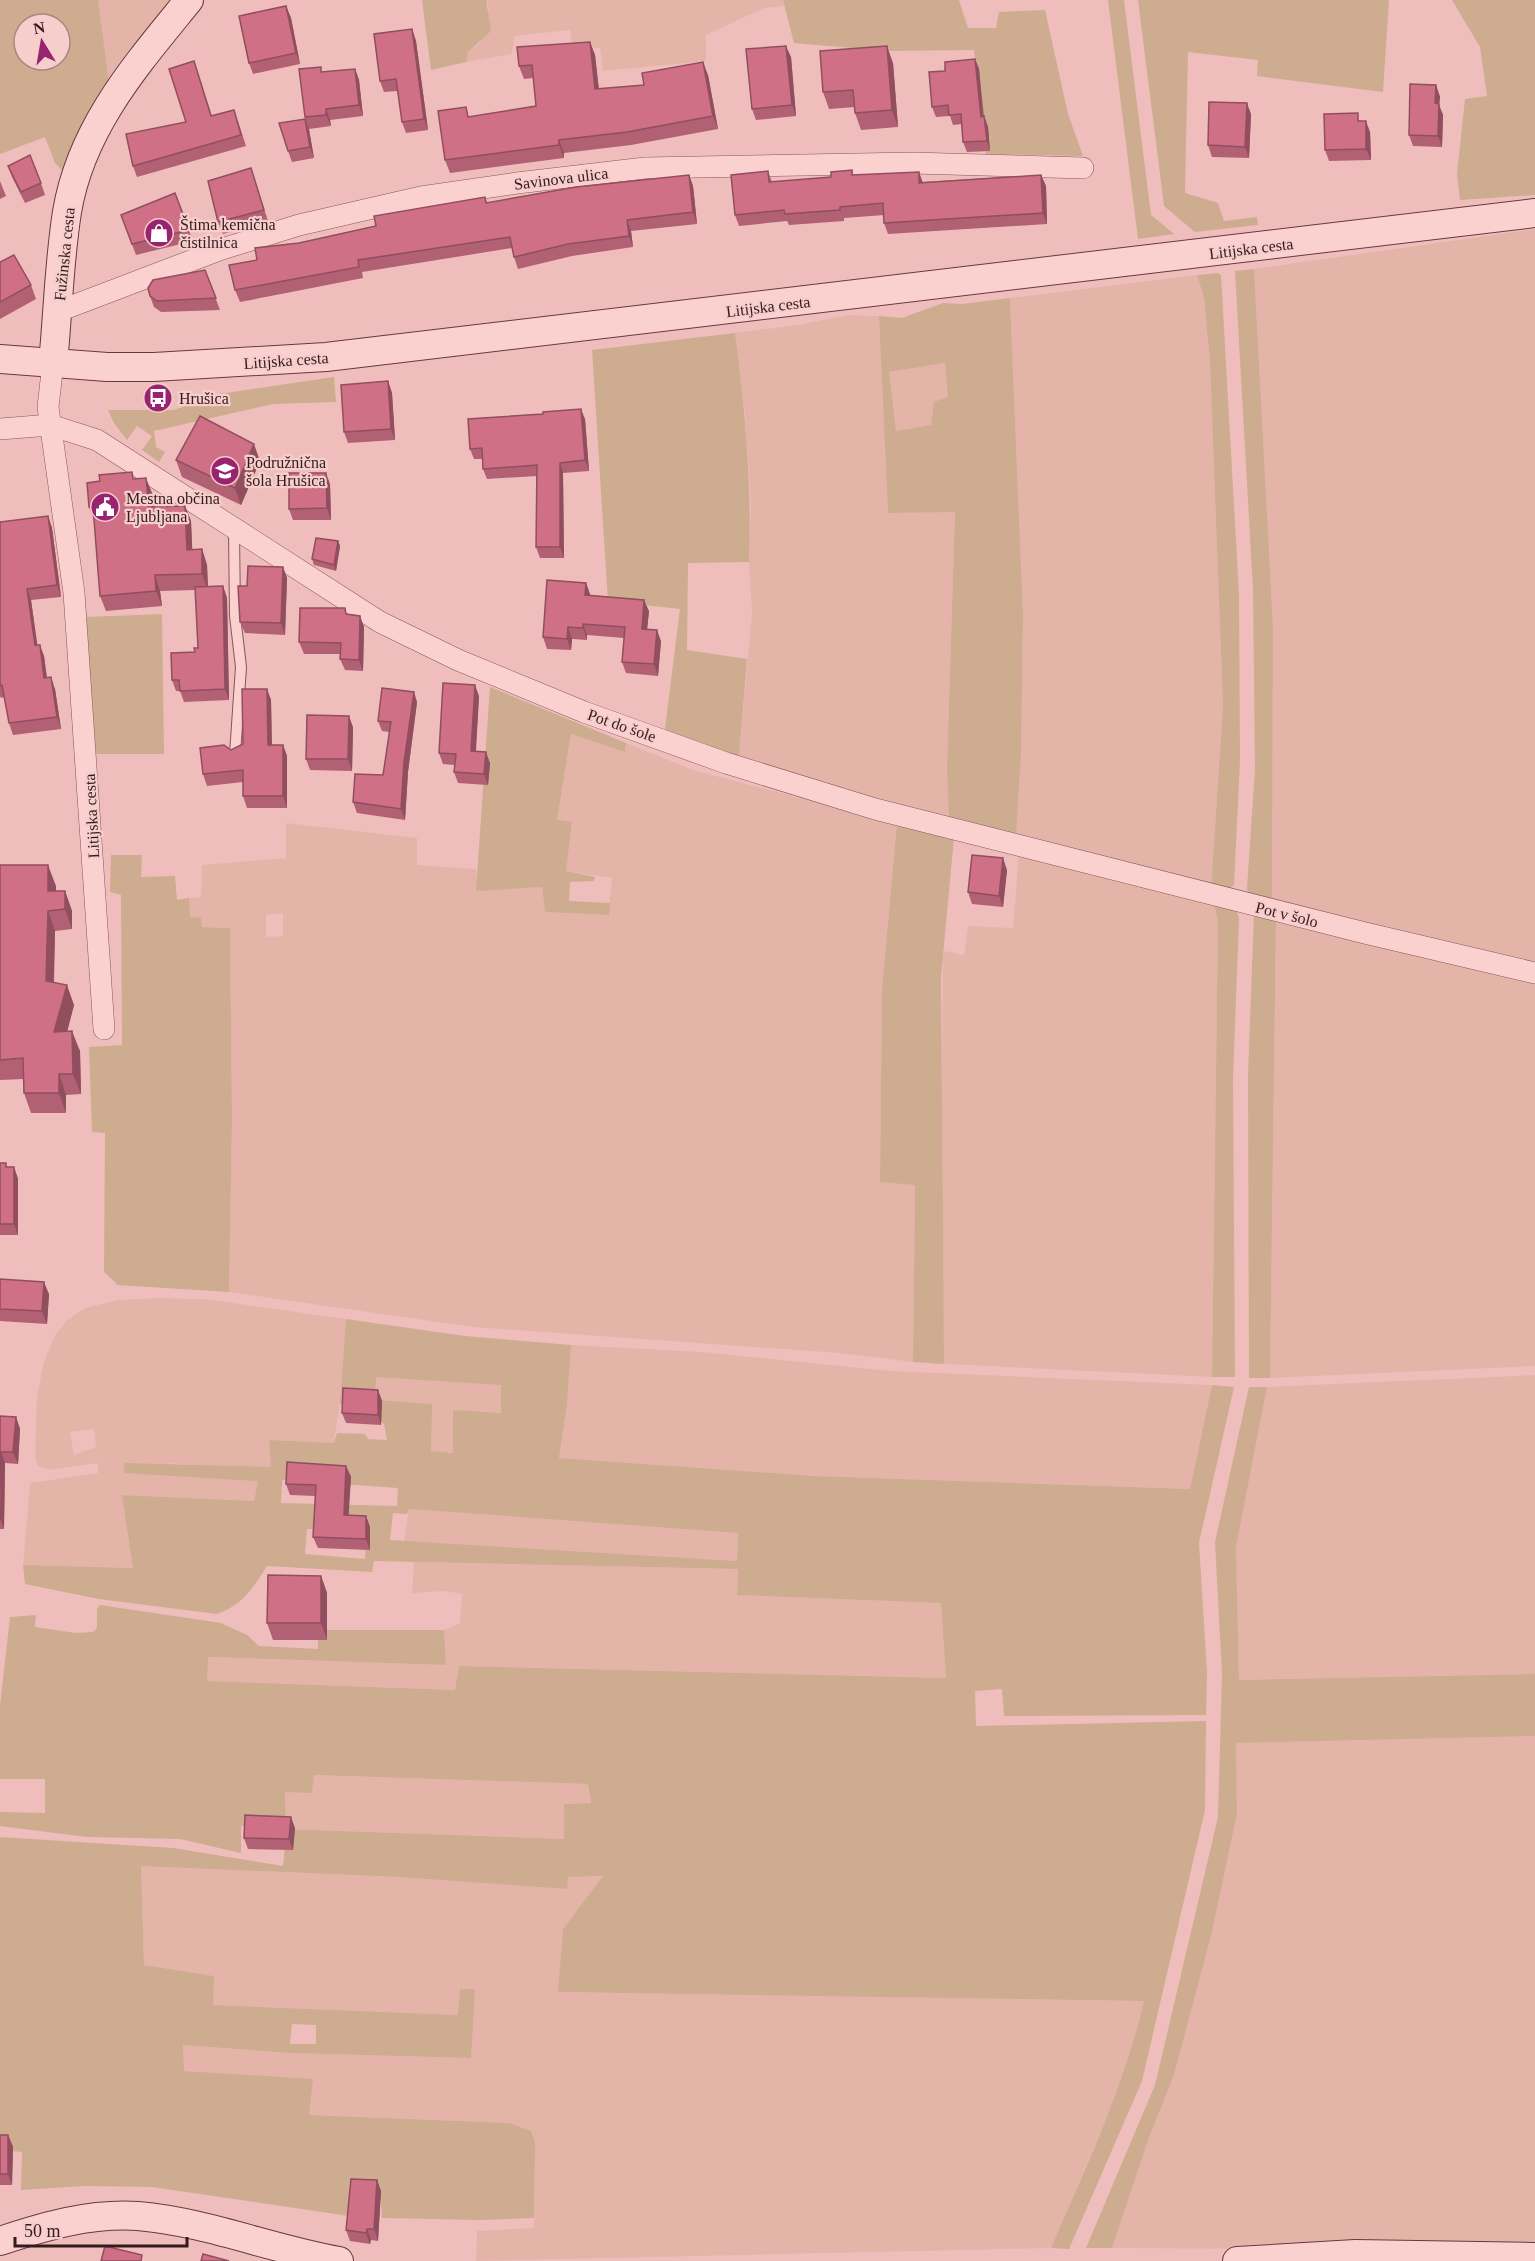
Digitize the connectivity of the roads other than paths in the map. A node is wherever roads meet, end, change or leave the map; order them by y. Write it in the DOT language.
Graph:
graph roads {
  1 [pos="189,0"];
  2 [pos="1083,168"];
  3 [pos="1535,213"];
  4 [pos="58,311"];
  5 [pos="0,359"];
  6 [pos="53,363"];
  7 [pos="50,425"];
  8 [pos="0,429"];
  9 [pos="234,530"];
  10 [pos="235,754"];
  11 [pos="1040,849"];
  12 [pos="1535,973"];
  13 [pos="104,1029"];
  14 [pos="0,2241"];
  15 [pos="1535,2257"];
  16 [pos="339,2261"];
  17 [pos="1238,2261"];
  1 -- 4 [label="main road, Fužinska cesta"];
  2 -- 4 [label="street, Savinova ulica"];
  3 -- 6 [label="main road, Litijska cesta"];
  4 -- 6 [label="main road, Fužinska cesta"];
  5 -- 6 [label="main road, Litijska cesta"];
  6 -- 7 [label="street, Litijska cesta"];
  7 -- 8 [label="street"];
  7 -- 9 [label="street, Pot do šole"];
  7 -- 13 [label="street, Litijska cesta"];
  9 -- 10 [label="lane"];
  9 -- 11 [label="street, Pot do šole"];
  11 -- 12 [label="street, Pot v šolo"];
  14 -- 16 [label="main road"];
  15 -- 17 [label="main road"];
}
